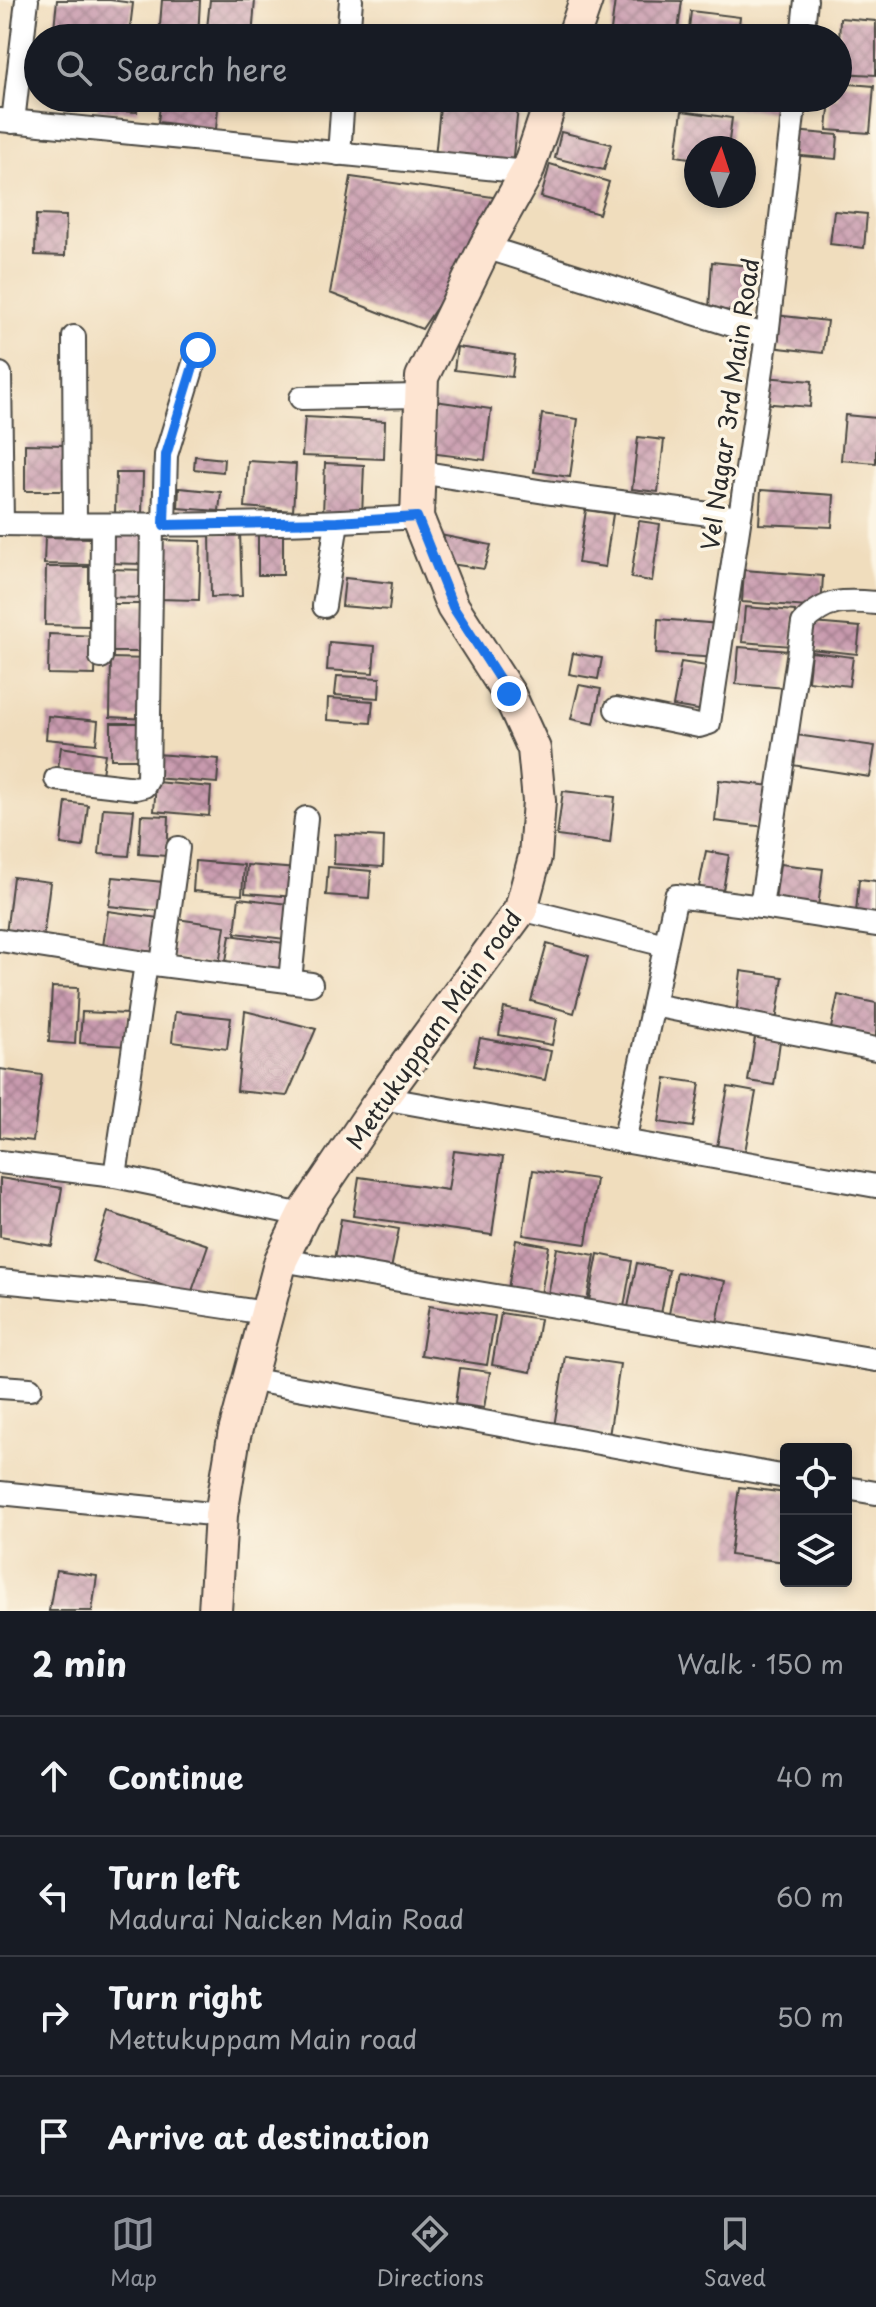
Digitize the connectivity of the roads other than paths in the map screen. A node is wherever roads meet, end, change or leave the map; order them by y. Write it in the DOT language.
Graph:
graph roads {
  1 [pos="27,0"];
  2 [pos="351,0"];
  3 [pos="586,0"];
  4 [pos="806,0"];
  5 [pos="349,24"];
  6 [pos="578,24"];
  7 [pos="803,24"];
  8 [pos="342,112"];
  9 [pos="547,112"];
  10 [pos="793,112"];
  11 [pos="7,121"];
  12 [pos="339,154"];
  13 [pos="527,172"];
  14 [pos="485,247"];
  15 [pos="767,336"];
  16 [pos="74,337"];
  17 [pos="198,350"];
  18 [pos="0,374"];
  19 [pos="422,396"];
  20 [pos="301,398"];
  21 [pos="419,472"];
  22 [pos="417,517"];
  23 [pos="739,518"];
  24 [pos="337,522"];
  25 [pos="1,524"];
  26 [pos="75,525"];
  27 [pos="102,525"];
  28 [pos="158,525"];
  29 [pos="876,603"];
  30 [pos="324,606"];
  31 [pos="101,657"];
  32 [pos="616,709"];
  33 [pos="56,779"];
  34 [pos="306,818"];
  35 [pos="178,848"];
  36 [pos="761,907"];
  37 [pos="521,909"];
  38 [pos="876,925"];
  39 [pos="0,940"];
  40 [pos="665,945"];
  41 [pos="154,963"];
  42 [pos="653,1005"];
  43 [pos="876,1049"];
  44 [pos="382,1098"];
  45 [pos="624,1142"];
  46 [pos="0,1162"];
  47 [pos="115,1176"];
  48 [pos="876,1186"];
  49 [pos="303,1215"];
  50 [pos="281,1260"];
  51 [pos="0,1281"];
  52 [pos="266,1313"];
  53 [pos="876,1360"];
  54 [pos="248,1379"];
  55 [pos="0,1387"];
  56 [pos="30,1389"];
  57 [pos="780,1476"];
  58 [pos="852,1489"];
  59 [pos="0,1493"];
  60 [pos="876,1493"];
  61 [pos="221,1515"];
  62 [pos="215,1611"];
  1 -- 11 [label="street"];
  2 -- 5 [label="street"];
  3 -- 6 [label="main road"];
  4 -- 7 [label="street"];
  8 -- 12 [label="street"];
  9 -- 13 [label="main road, Mettukuppam Main road"];
  10 -- 15 [label="street, Vel Nagar 3rd Main Road"];
  11 -- 12 [label="street"];
  12 -- 13 [label="street"];
  13 -- 14 [label="main road, Mettukuppam Main road"];
  14 -- 15 [label="street"];
  14 -- 19 [label="main road, Mettukuppam Main road"];
  15 -- 23 [label="street, Vel Nagar 3rd Main Road"];
  16 -- 26 [label="street"];
  17 -- 28 [label="street"];
  18 -- 25 [label="street"];
  19 -- 20 [label="street"];
  19 -- 21 [label="main road, Mettukuppam Main road"];
  21 -- 22 [label="main road, Mettukuppam Main road"];
  21 -- 23 [label="street"];
  22 -- 24 [label="street"];
  22 -- 37 [label="main road, Mettukuppam Main road"];
  23 -- 32 [label="street, Vel Nagar 3rd Main Road"];
  24 -- 28 [label="street"];
  24 -- 30 [label="street"];
  25 -- 26 [label="street"];
  26 -- 27 [label="street"];
  27 -- 28 [label="street"];
  27 -- 31 [label="street"];
  28 -- 33 [label="street"];
  29 -- 36 [label="street"];
  34 -- 41 [label="street"];
  35 -- 41 [label="street"];
  36 -- 38 [label="street"];
  36 -- 40 [label="street"];
  37 -- 40 [label="street"];
  37 -- 44 [label="main road, Mettukuppam Main road"];
  39 -- 41 [label="street"];
  40 -- 42 [label="street"];
  41 -- 47 [label="street"];
  42 -- 43 [label="street"];
  42 -- 45 [label="street"];
  44 -- 45 [label="street"];
  44 -- 49 [label="main road, Mettukuppam Main road"];
  45 -- 48 [label="street"];
  46 -- 47 [label="street"];
  47 -- 49 [label="street"];
  49 -- 50 [label="main road, Mettukuppam Main road"];
  50 -- 52 [label="main road, Mettukuppam Main road"];
  50 -- 53 [label="street"];
  51 -- 52 [label="street"];
  52 -- 54 [label="main road, Mettukuppam Main road"];
  54 -- 57 [label="street"];
  54 -- 61 [label="main road, Mettukuppam Main road"];
  55 -- 56 [label="street"];
  58 -- 60 [label="street"];
  59 -- 61 [label="street"];
  61 -- 62 [label="main road, Mettukuppam Main road"];
}
